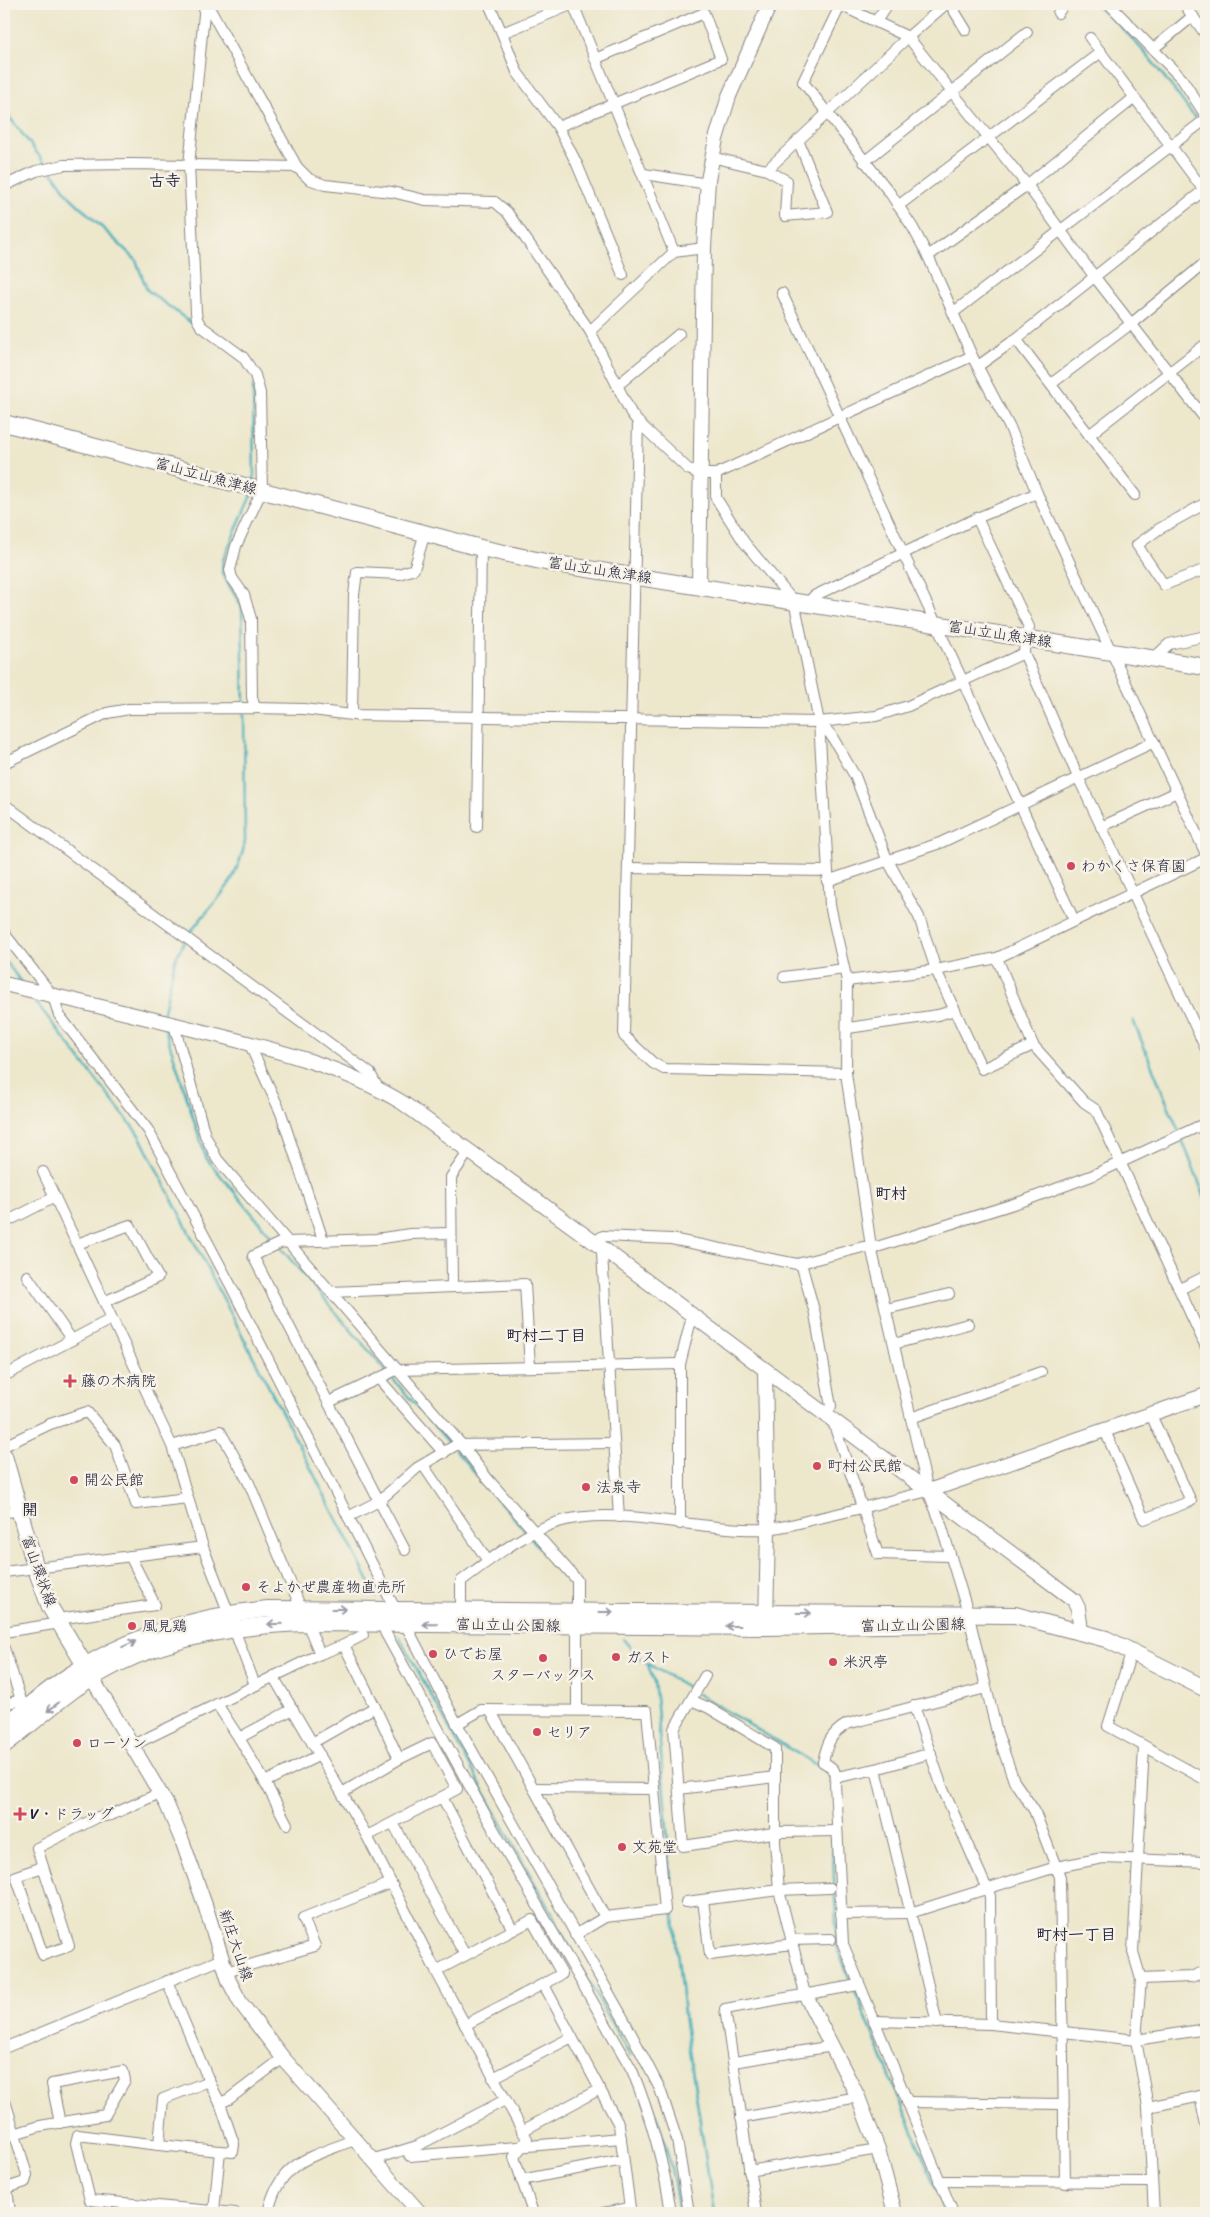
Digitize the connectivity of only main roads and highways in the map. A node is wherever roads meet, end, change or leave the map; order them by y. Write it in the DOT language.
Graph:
graph roads {
  1 [pos="4,423"];
  2 [pos="1206,667"];
  3 [pos="4,1456"];
  4 [pos="7,1478"];
  5 [pos="11,1512"];
  6 [pos="305,1616"];
  7 [pos="461,1618"];
  8 [pos="89,1672"];
  9 [pos="1206,1689"];
  10 [pos="4,1727"];
  11 [pos="4,1746"];
  1 -- 2 [label="main road, 富山立山魚津線"];
  3 -- 4 [label="main road, 富山環状線"];
  4 -- 5 [label="main road, 富山環状線"];
  5 -- 8 [label="main road, 富山環状線"];
  7 -- 6 [label="main road, 富山立山公園線, one-way"];
  6 -- 7 [label="main road, 富山立山公園線, one-way"];
  6 -- 8 [label="main road, 富山立山公園線"];
  7 -- 9 [label="main road, 富山立山公園線"];
  8 -- 10 [label="main road, 富山立山公園線"];
  8 -- 11 [label="main road, 富山立山公園線, one-way"];
}
